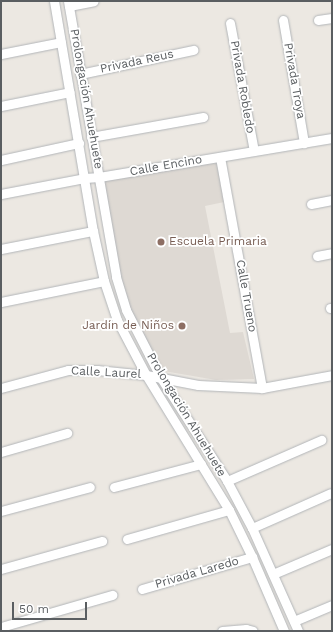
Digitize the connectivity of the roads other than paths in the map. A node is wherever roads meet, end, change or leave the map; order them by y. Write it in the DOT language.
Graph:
graph roads {
  1 [pos="54,1"];
  2 [pos="94,1"];
  3 [pos="69,3"];
  4 [pos="332,18"];
  5 [pos="283,20"];
  6 [pos="318,20"];
  7 [pos="230,23"];
  8 [pos="61,42"];
  9 [pos="193,50"];
  10 [pos="1,54"];
  11 [pos="80,74"];
  12 [pos="70,92"];
  13 [pos="1,106"];
  14 [pos="203,117"];
  15 [pos="91,137"];
  16 [pos="332,138"];
  17 [pos="79,143"];
  18 [pos="304,143"];
  19 [pos="254,151"];
  20 [pos="220,157"];
  21 [pos="1,160"];
  22 [pos="99,177"];
  23 [pos="85,178"];
  24 [pos="1,194"];
  25 [pos="332,200"];
  26 [pos="311,204"];
  27 [pos="93,231"];
  28 [pos="1,249"];
  29 [pos="332,253"];
  30 [pos="317,256"];
  31 [pos="104,281"];
  32 [pos="1,302"];
  33 [pos="146,375"];
  34 [pos="332,375"];
  35 [pos="161,378"];
  36 [pos="1,388"];
  37 [pos="262,388"];
  38 [pos="67,433"];
  39 [pos="321,440"];
  40 [pos="1,452"];
  41 [pos="201,464"];
  42 [pos="226,481"];
  43 [pos="90,487"];
  44 [pos="114,487"];
  45 [pos="331,493"];
  46 [pos="228,510"];
  47 [pos="1,511"];
  48 [pos="252,528"];
  49 [pos="127,539"];
  50 [pos="102,541"];
  51 [pos="332,549"];
  52 [pos="252,556"];
  53 [pos="1,569"];
  54 [pos="273,574"];
  55 [pos="142,589"];
  56 [pos="112,595"];
  57 [pos="332,605"];
  58 [pos="294,621"];
  59 [pos="1,627"];
  60 [pos="222,631"];
  61 [pos="253,631"];
  62 [pos="284,631"];
  63 [pos="298,631"];
  1 -- 8 [label="street, Prolongación Ahuehuete"];
  2 -- 3 [label="street"];
  3 -- 11 [label="street, Prolongación Ahuehuete"];
  4 -- 6 [label="street"];
  5 -- 18 [label="street, Privada Troya"];
  7 -- 19 [label="street, Privada Robledo"];
  8 -- 10 [label="street"];
  8 -- 12 [label="street, Prolongación Ahuehuete"];
  9 -- 11 [label="street, Privada Reus"];
  11 -- 15 [label="street, Prolongación Ahuehuete"];
  12 -- 13 [label="street"];
  12 -- 17 [label="street, Prolongación Ahuehuete"];
  14 -- 15 [label="street"];
  15 -- 22 [label="street, Prolongación Ahuehuete"];
  16 -- 18 [label="street, Calle Encino"];
  17 -- 21 [label="street"];
  17 -- 23 [label="street, Prolongación Ahuehuete"];
  18 -- 19 [label="street, Calle Encino"];
  19 -- 20 [label="street, Calle Encino"];
  20 -- 22 [label="street, Calle Encino"];
  20 -- 37 [label="street, Calle Trueno"];
  22 -- 23 [label="street, Calle Encino"];
  22 -- 35 [label="street, Prolongación Ahuehuete"];
  23 -- 24 [label="street, Calle Encino"];
  23 -- 27 [label="street, Prolongación Ahuehuete"];
  25 -- 26 [label="street"];
  27 -- 28 [label="street"];
  27 -- 31 [label="street, Prolongación Ahuehuete"];
  29 -- 30 [label="street"];
  31 -- 32 [label="street"];
  31 -- 33 [label="street, Prolongación Ahuehuete"];
  33 -- 35 [label="street, Calle Laurel"];
  33 -- 36 [label="street, Calle Laurel"];
  33 -- 41 [label="street, Prolongación Ahuehuete"];
  34 -- 37 [label="street, Calle Laurel"];
  35 -- 37 [label="street, Calle Laurel"];
  35 -- 42 [label="street, Prolongación Ahuehuete"];
  38 -- 40 [label="street"];
  39 -- 42 [label="street"];
  41 -- 44 [label="street"];
  41 -- 46 [label="street, Prolongación Ahuehuete"];
  42 -- 48 [label="street, Prolongación Ahuehuete"];
  43 -- 47 [label="street"];
  45 -- 48 [label="street"];
  46 -- 49 [label="street"];
  46 -- 52 [label="street, Prolongación Ahuehuete"];
  48 -- 54 [label="street, Prolongación Ahuehuete"];
  50 -- 53 [label="street"];
  51 -- 54 [label="street"];
  52 -- 55 [label="street, Privada Laredo"];
  52 -- 62 [label="street, Prolongación Ahuehuete"];
  54 -- 58 [label="street, Prolongación Ahuehuete"];
  56 -- 59 [label="street"];
  57 -- 58 [label="street"];
  58 -- 63 [label="street, Prolongación Ahuehuete"];
  60 -- 61 [label="street"];
}
